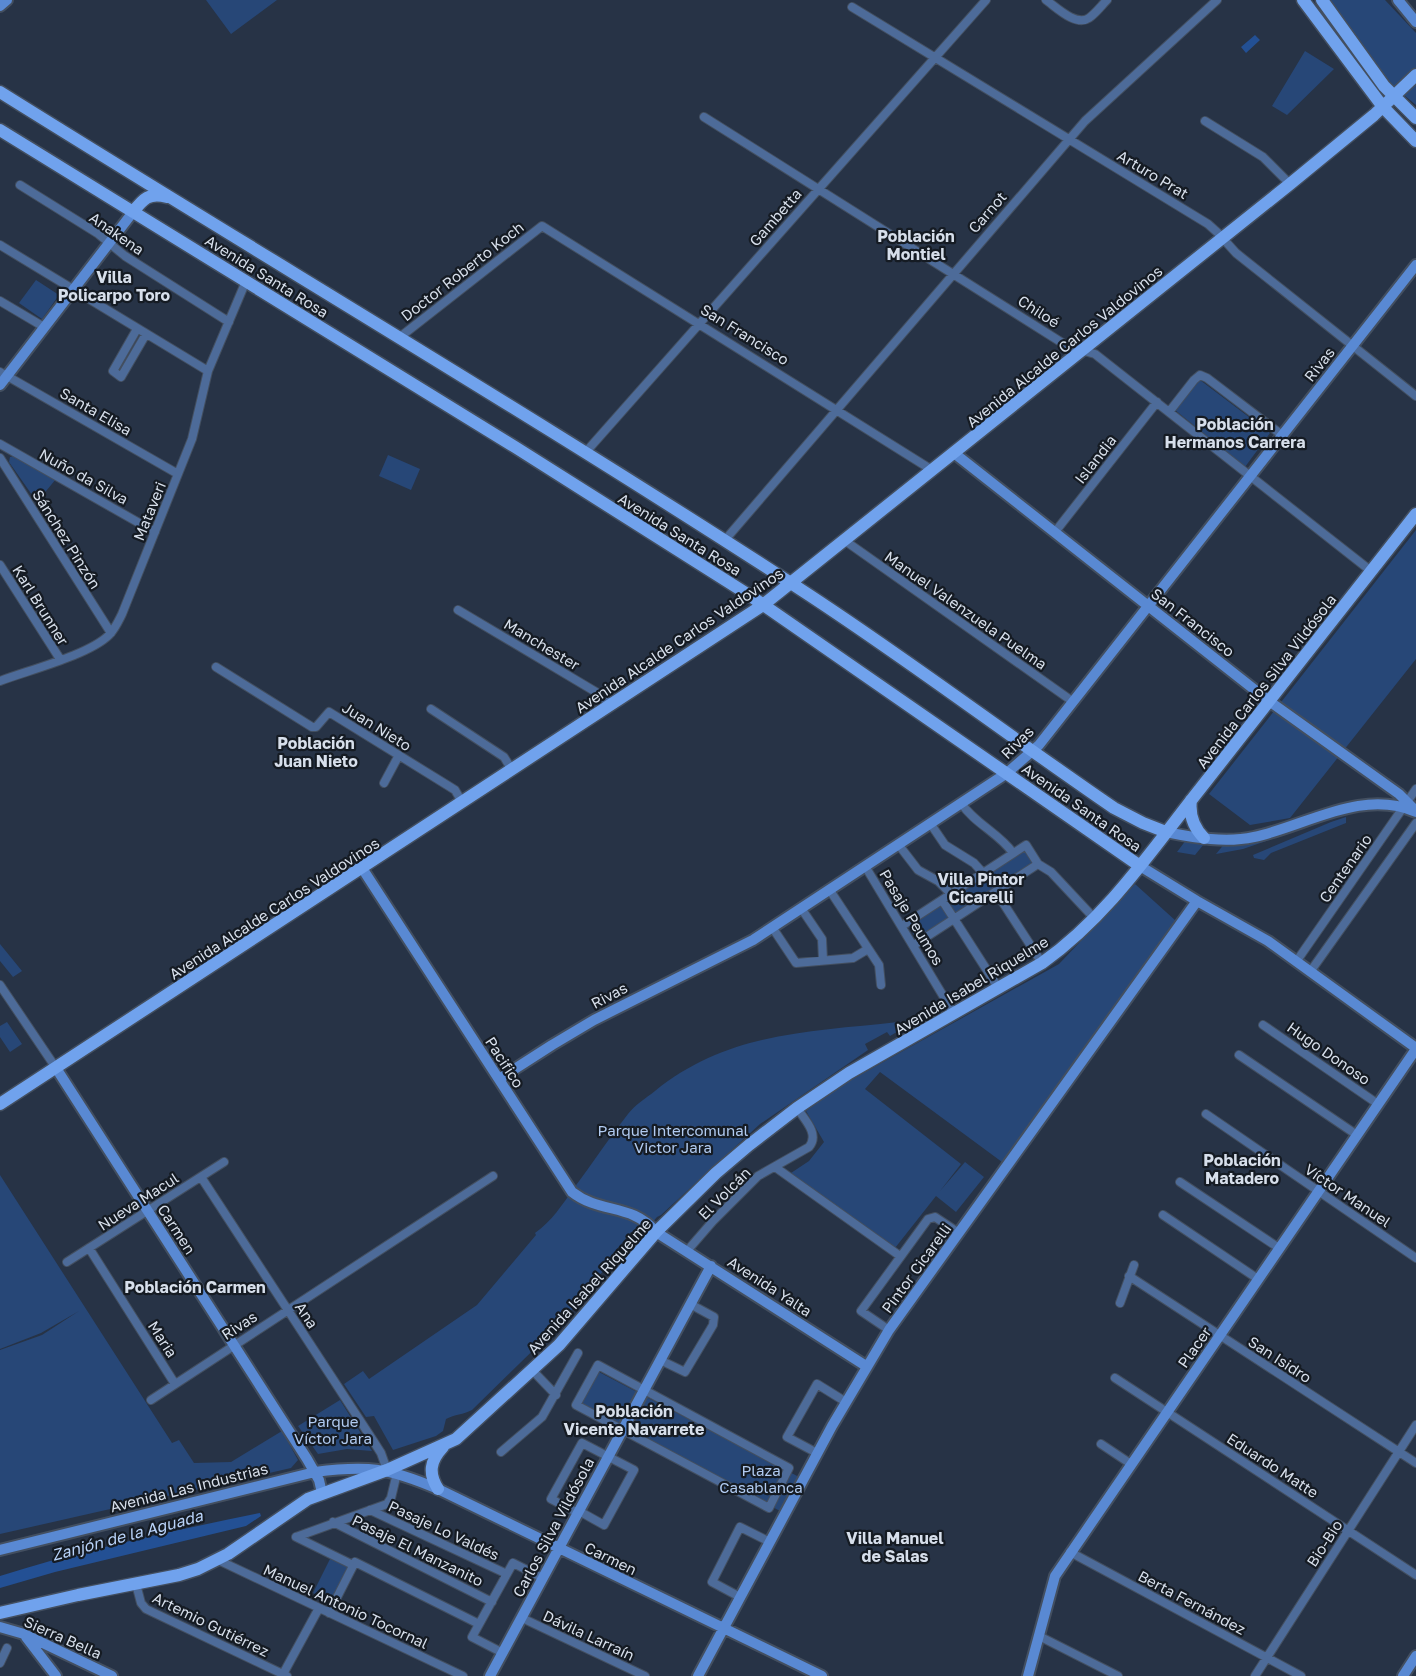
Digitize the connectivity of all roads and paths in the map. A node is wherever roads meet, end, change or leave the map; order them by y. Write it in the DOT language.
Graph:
graph roads {
  1 [pos="7,0"];
  2 [pos="986,0"];
  3 [pos="1046,0"];
  4 [pos="1107,0"];
  5 [pos="1217,0"];
  6 [pos="1303,0"];
  7 [pos="1322,0"];
  8 [pos="1398,0"];
  9 [pos="0,6"];
  10 [pos="852,7"];
  11 [pos="1416,22"];
  12 [pos="934,57"];
  13 [pos="1416,75"];
  14 [pos="0,92"];
  15 [pos="1393,97"];
  16 [pos="1383,107"];
  17 [pos="704,117"];
  18 [pos="1416,118"];
  19 [pos="1205,121"];
  20 [pos="0,130"];
  21 [pos="1069,139"];
  22 [pos="1416,141"];
  23 [pos="1290,184"];
  24 [pos="20,185"];
  25 [pos="818,189"];
  26 [pos="171,198"];
  27 [pos="133,212"];
  28 [pos="542,226"];
  29 [pos="1223,237"];
  30 [pos="109,243"];
  31 [pos="0,245"];
  32 [pos="1416,265"];
  33 [pos="953,273"];
  34 [pos="246,281"];
  35 [pos="73,290"];
  36 [pos="0,301"];
  37 [pos="229,322"];
  38 [pos="700,323"];
  39 [pos="44,327"];
  40 [pos="137,328"];
  41 [pos="146,334"];
  42 [pos="400,337"];
  43 [pos="1353,346"];
  44 [pos="1083,350"];
  45 [pos="208,371"];
  46 [pos="2,378"];
  47 [pos="1416,396"];
  48 [pos="1157,402"];
  49 [pos="837,409"];
  50 [pos="1169,412"];
  51 [pos="1282,435"];
  52 [pos="0,444"];
  53 [pos="585,453"];
  54 [pos="954,453"];
  55 [pos="0,459"];
  56 [pos="932,470"];
  57 [pos="178,474"];
  58 [pos="1250,476"];
  59 [pos="1416,514"];
  60 [pos="155,532"];
  61 [pos="1055,532"];
  62 [pos="725,540"];
  63 [pos="844,540"];
  64 [pos="0,565"];
  65 [pos="1371,571"];
  66 [pos="791,583"];
  67 [pos="764,605"];
  68 [pos="1148,605"];
  69 [pos="458,610"];
  70 [pos="111,633"];
  71 [pos="60,659"];
  72 [pos="216,667"];
  73 [pos="0,681"];
  74 [pos="1072,701"];
  75 [pos="1269,701"];
  76 [pos="610,705"];
  77 [pos="431,710"];
  78 [pos="1032,751"];
  79 [pos="399,755"];
  80 [pos="512,770"];
  81 [pos="1007,773"];
  82 [pos="384,783"];
  83 [pos="1416,789"];
  84 [pos="1191,800"];
  85 [pos="462,802"];
  86 [pos="961,803"];
  87 [pos="1406,804"];
  88 [pos="1416,812"];
  89 [pos="930,823"];
  90 [pos="1143,823"];
  91 [pos="1416,823"];
  92 [pos="1166,832"];
  93 [pos="1204,838"];
  94 [pos="898,844"];
  95 [pos="1013,853"];
  96 [pos="1150,853"];
  97 [pos="1038,864"];
  98 [pos="865,866"];
  99 [pos="1140,866"];
  100 [pos="362,867"];
  101 [pos="983,873"];
  102 [pos="829,889"];
  103 [pos="996,892"];
  104 [pos="951,894"];
  105 [pos="942,900"];
  106 [pos="1197,901"];
  107 [pos="801,908"];
  108 [pos="954,919"];
  109 [pos="1095,919"];
  110 [pos="902,926"];
  111 [pos="772,927"];
  112 [pos="914,945"];
  113 [pos="868,949"];
  114 [pos="823,960"];
  115 [pos="1296,962"];
  116 [pos="1042,963"];
  117 [pos="1310,972"];
  118 [pos="0,985"];
  119 [pos="881,985"];
  120 [pos="999,988"];
  121 [pos="954,1014"];
  122 [pos="1263,1025"];
  123 [pos="1416,1049"];
  124 [pos="1239,1055"];
  125 [pos="56,1068"];
  126 [pos="499,1079"];
  127 [pos="0,1104"];
  128 [pos="1378,1104"];
  129 [pos="797,1108"];
  130 [pos="1206,1114"];
  131 [pos="1357,1135"];
  132 [pos="224,1162"];
  133 [pos="775,1167"];
  134 [pos="493,1176"];
  135 [pos="201,1177"];
  136 [pos="1180,1182"];
  137 [pos="1318,1192"];
  138 [pos="148,1211"];
  139 [pos="1163,1215"];
  140 [pos="656,1232"];
  141 [pos="959,1233"];
  142 [pos="89,1248"];
  143 [pos="1279,1248"];
  144 [pos="687,1251"];
  145 [pos="900,1256"];
  146 [pos="1416,1258"];
  147 [pos="67,1262"];
  148 [pos="1134,1265"];
  149 [pos="711,1266"];
  150 [pos="1129,1276"];
  151 [pos="1258,1279"];
  152 [pos="1120,1303"];
  153 [pos="690,1304"];
  154 [pos="288,1312"];
  155 [pos="889,1330"];
  156 [pos="1219,1335"];
  157 [pos="236,1345"];
  158 [pos="578,1353"];
  159 [pos="660,1360"];
  160 [pos="866,1366"];
  161 [pos="533,1371"];
  162 [pos="1115,1378"];
  163 [pos="176,1384"];
  164 [pos="644,1390"];
  165 [pos="556,1395"];
  166 [pos="151,1400"];
  167 [pos="846,1402"];
  168 [pos="1167,1412"];
  169 [pos="1416,1425"];
  170 [pos="623,1429"];
  171 [pos="1101,1444"];
  172 [pos="443,1446"];
  173 [pos="501,1452"];
  174 [pos="1399,1452"];
  175 [pos="817,1453"];
  176 [pos="608,1457"];
  177 [pos="1416,1463"];
  178 [pos="1131,1464"];
  179 [pos="315,1472"];
  180 [pos="392,1472"];
  181 [pos="438,1489"];
  182 [pos="322,1493"];
  183 [pos="370,1510"];
  184 [pos="578,1512"];
  185 [pos="333,1522"];
  186 [pos="1349,1530"];
  187 [pos="770,1542"];
  188 [pos="559,1549"];
  189 [pos="0,1550"];
  190 [pos="1070,1552"];
  191 [pos="218,1560"];
  192 [pos="354,1564"];
  193 [pos="507,1574"];
  194 [pos="1416,1575"];
  195 [pos="543,1578"];
  196 [pos="136,1584"];
  197 [pos="740,1597"];
  198 [pos="492,1602"];
  199 [pos="319,1608"];
  200 [pos="0,1613"];
  201 [pos="329,1613"];
  202 [pos="522,1618"];
  203 [pos="479,1624"];
  204 [pos="0,1627"];
  205 [pos="723,1629"];
  206 [pos="24,1634"];
  207 [pos="1039,1636"];
  208 [pos="7,1648"];
  209 [pos="503,1653"];
  210 [pos="1416,1656"];
  211 [pos="1267,1658"];
  212 [pos="0,1663"];
  213 [pos="284,1675"];
  214 [pos="56,1676"];
  215 [pos="112,1676"];
  216 [pos="462,1676"];
  217 [pos="490,1676"];
  218 [pos="645,1676"];
  219 [pos="698,1676"];
  220 [pos="822,1676"];
  221 [pos="1028,1676"];
  222 [pos="1118,1676"];
  223 [pos="1256,1676"];
  224 [pos="1301,1676"];
  225 [pos="1403,1676"];
  1 -- 9 [label="street"];
  2 -- 12 [label="street, Gambetta"];
  3 -- 4 [label="street"];
  5 -- 21 [label="street, Carnot"];
  6 -- 16 [label="main road"];
  7 -- 15 [label="main road"];
  8 -- 11 [label="street"];
  10 -- 12 [label="street, Arturo Prat"];
  12 -- 21 [label="street, Arturo Prat"];
  12 -- 25 [label="street, Gambetta"];
  13 -- 15 [label="main road, Avenida Alcalde Carlos Valdovinos"];
  14 -- 26 [label="main road, Avenida Santa Rosa"];
  15 -- 16 [label="main road, Avenida Alcalde Carlos Valdovinos"];
  15 -- 18 [label="main road"];
  16 -- 22 [label="main road"];
  16 -- 23 [label="main road, Avenida Alcalde Carlos Valdovinos"];
  17 -- 25 [label="street, Chiloé"];
  19 -- 23 [label="street"];
  20 -- 27 [label="main road, Avenida Santa Rosa"];
  21 -- 29 [label="street, Arturo Prat"];
  21 -- 33 [label="street, Carnot"];
  23 -- 29 [label="main road, Avenida Alcalde Carlos Valdovinos"];
  24 -- 30 [label="street, Anakena"];
  25 -- 33 [label="street, Chiloé"];
  25 -- 38 [label="street, Gambetta"];
  26 -- 27 [label="main road"];
  26 -- 42 [label="main road, Avenida Santa Rosa"];
  27 -- 30 [label="street"];
  27 -- 34 [label="main road, Avenida Santa Rosa"];
  28 -- 38 [label="street, San Francisco"];
  28 -- 42 [label="street, Doctor Roberto Koch"];
  29 -- 43 [label="street, Arturo Prat"];
  29 -- 44 [label="main road, Avenida Alcalde Carlos Valdovinos"];
  30 -- 35 [label="street"];
  30 -- 37 [label="street, Anakena"];
  31 -- 35 [label="street"];
  32 -- 43 [label="street, Rivas"];
  33 -- 44 [label="street, Chiloé"];
  33 -- 49 [label="street, Carnot"];
  34 -- 37 [label="street, Mataveri"];
  34 -- 67 [label="main road, Avenida Santa Rosa"];
  35 -- 39 [label="street"];
  35 -- 40 [label="street"];
  36 -- 39 [label="street"];
  37 -- 45 [label="street, Mataveri"];
  38 -- 49 [label="street, San Francisco"];
  38 -- 53 [label="street, Gambetta"];
  39 -- 46 [label="street"];
  40 -- 41 [label="street"];
  40 -- 41 [label="street"];
  41 -- 45 [label="street"];
  42 -- 53 [label="main road, Avenida Santa Rosa"];
  43 -- 47 [label="street, Arturo Prat"];
  43 -- 51 [label="street, Rivas"];
  44 -- 48 [label="street, Chiloé"];
  44 -- 54 [label="main road, Avenida Alcalde Carlos Valdovinos"];
  45 -- 57 [label="street, Mataveri"];
  46 -- 57 [label="street, Santa Elisa"];
  48 -- 50 [label="street, Chiloé"];
  48 -- 61 [label="street, Islandia"];
  49 -- 56 [label="street, San Francisco"];
  49 -- 62 [label="street, Carnot"];
  50 -- 51 [label="street"];
  50 -- 58 [label="street, Chiloé"];
  51 -- 58 [label="street, Rivas"];
  52 -- 60 [label="street, Nuño da Silva"];
  53 -- 62 [label="main road, Avenida Santa Rosa"];
  54 -- 56 [label="main road, Avenida Alcalde Carlos Valdovinos"];
  54 -- 61 [label="street, San Francisco"];
  55 -- 70 [label="street, Sánchez Pinzón"];
  56 -- 63 [label="main road, Avenida Alcalde Carlos Valdovinos"];
  57 -- 60 [label="street, Mataveri"];
  58 -- 65 [label="street, Chiloé"];
  58 -- 68 [label="street, Rivas"];
  59 -- 65 [label="main road, Avenida Carlos Silva Vildósola"];
  60 -- 70 [label="street, Mataveri"];
  61 -- 68 [label="street, San Francisco"];
  62 -- 66 [label="main road, Avenida Santa Rosa"];
  63 -- 66 [label="main road, Avenida Alcalde Carlos Valdovinos"];
  63 -- 74 [label="street, Manuel Valenzuela Puelma"];
  64 -- 71 [label="street, Karl Brunner"];
  65 -- 75 [label="main road, Avenida Carlos Silva Vildósola"];
  66 -- 67 [label="main road, Avenida Alcalde Carlos Valdovinos"];
  66 -- 78 [label="main road, Avenida Santa Rosa"];
  67 -- 76 [label="main road, Avenida Alcalde Carlos Valdovinos"];
  67 -- 81 [label="main road, Avenida Santa Rosa"];
  68 -- 74 [label="street, Rivas"];
  68 -- 75 [label="street, San Francisco"];
  69 -- 76 [label="street, Manchester"];
  70 -- 71 [label="street, Mataveri"];
  71 -- 73 [label="street, Mataveri"];
  72 -- 79 [label="street, Juan Nieto"];
  74 -- 78 [label="street, Rivas"];
  75 -- 84 [label="main road, Avenida Carlos Silva Vildósola"];
  75 -- 87 [label="street, San Francisco"];
  76 -- 80 [label="main road, Avenida Alcalde Carlos Valdovinos"];
  77 -- 80 [label="street"];
  78 -- 81 [label="street, Rivas"];
  78 -- 90 [label="main road, Avenida Santa Rosa"];
  79 -- 82 [label="street"];
  79 -- 85 [label="street, Juan Nieto"];
  80 -- 85 [label="main road, Avenida Alcalde Carlos Valdovinos"];
  81 -- 86 [label="street, Rivas"];
  81 -- 99 [label="main road, Avenida Santa Rosa"];
  83 -- 87 [label="street, Centenario"];
  84 -- 92 [label="main road, Avenida Carlos Silva Vildósola"];
  84 -- 93 [label="main road"];
  85 -- 100 [label="main road, Avenida Alcalde Carlos Valdovinos"];
  86 -- 89 [label="street, Rivas"];
  86 -- 95 [label="street"];
  87 -- 88 [label="street, San Francisco"];
  87 -- 93 [label="street, Avenida Santa Rosa"];
  87 -- 115 [label="street, Centenario"];
  89 -- 94 [label="street, Rivas"];
  89 -- 101 [label="street"];
  90 -- 92 [label="main road, Avenida Santa Rosa"];
  90 -- 96 [label="main road"];
  91 -- 117 [label="street"];
  92 -- 93 [label="street, Avenida Santa Rosa"];
  92 -- 96 [label="main road, Avenida Carlos Silva Vildósola"];
  94 -- 98 [label="street, Rivas"];
  94 -- 104 [label="street"];
  95 -- 97 [label="street"];
  95 -- 101 [label="street"];
  96 -- 99 [label="main road, Avenida Carlos Silva Vildósola"];
  97 -- 103 [label="street"];
  97 -- 109 [label="street"];
  98 -- 102 [label="street, Rivas"];
  98 -- 110 [label="street, Pasaje Peumos"];
  99 -- 106 [label="street, Avenida Santa Rosa"];
  99 -- 109 [label="main road, Avenida Isabel Riquelme"];
  100 -- 125 [label="main road, Avenida Alcalde Carlos Valdovinos"];
  100 -- 126 [label="street, Pacifico"];
  101 -- 104 [label="street"];
  102 -- 107 [label="street, Rivas"];
  102 -- 113 [label="street"];
  103 -- 108 [label="street"];
  103 -- 116 [label="street"];
  104 -- 105 [label="street"];
  105 -- 108 [label="street"];
  105 -- 110 [label="street"];
  106 -- 115 [label="street, Avenida Santa Rosa"];
  106 -- 141 [label="street, Pintor Cicarelli"];
  107 -- 111 [label="street, Rivas"];
  107 -- 114 [label="street"];
  108 -- 112 [label="street"];
  108 -- 120 [label="street"];
  109 -- 116 [label="main road, Avenida Isabel Riquelme"];
  110 -- 112 [label="street, Pasaje Peumos"];
  111 -- 114 [label="street"];
  111 -- 126 [label="street, Rivas"];
  112 -- 121 [label="street, Pasaje Peumos"];
  113 -- 114 [label="street"];
  113 -- 119 [label="street"];
  115 -- 117 [label="street, Avenida Santa Rosa"];
  116 -- 120 [label="main road, Avenida Isabel Riquelme"];
  117 -- 123 [label="street, Avenida Santa Rosa"];
  118 -- 125 [label="street, Carmen"];
  120 -- 121 [label="main road, Avenida Isabel Riquelme"];
  121 -- 129 [label="main road, Avenida Isabel Riquelme"];
  122 -- 128 [label="street, Hugo Donoso"];
  123 -- 128 [label="street, Placer"];
  124 -- 131 [label="street"];
  125 -- 127 [label="main road, Avenida Alcalde Carlos Valdovinos"];
  125 -- 138 [label="street, Carmen"];
  126 -- 140 [label="street, Pacifico"];
  128 -- 131 [label="street, Placer"];
  129 -- 133 [label="street, El Volcán"];
  129 -- 140 [label="main road, Avenida Isabel Riquelme"];
  130 -- 137 [label="street, Víctor Manuel"];
  131 -- 137 [label="street, Placer"];
  132 -- 135 [label="street, Nueva Macul"];
  133 -- 144 [label="street, El Volcán"];
  133 -- 145 [label="street"];
  134 -- 154 [label="street, Rivas"];
  135 -- 138 [label="street, Nueva Macul"];
  135 -- 154 [label="street, Ana"];
  136 -- 143 [label="street"];
  137 -- 143 [label="street, Placer"];
  137 -- 146 [label="street, Víctor Manuel"];
  138 -- 142 [label="street, Nueva Macul"];
  138 -- 157 [label="street, Carmen"];
  139 -- 151 [label="street"];
  140 -- 144 [label="street, Avenida Yalta"];
  140 -- 161 [label="main road, Avenida Isabel Riquelme"];
  141 -- 145 [label="street"];
  141 -- 155 [label="street, Pintor Cicarelli"];
  142 -- 147 [label="street, Nueva Macul"];
  142 -- 163 [label="street, Maria"];
  143 -- 151 [label="street, Placer"];
  144 -- 149 [label="street, Avenida Yalta"];
  145 -- 155 [label="street"];
  148 -- 150 [label="street"];
  149 -- 153 [label="street, Carlos Silva Vildósola"];
  149 -- 160 [label="street, Avenida Yalta"];
  150 -- 152 [label="street"];
  150 -- 156 [label="street, San Isidro"];
  151 -- 156 [label="street, Placer"];
  153 -- 159 [label="street, Carlos Silva Vildósola"];
  153 -- 159 [label="street"];
  154 -- 157 [label="street, Rivas"];
  154 -- 180 [label="street, Ana"];
  155 -- 160 [label="street, Pintor Cicarelli"];
  156 -- 168 [label="street, Placer"];
  156 -- 174 [label="street, San Isidro"];
  157 -- 163 [label="street, Rivas"];
  157 -- 179 [label="street, Carmen"];
  158 -- 165 [label="street"];
  159 -- 164 [label="street, Carlos Silva Vildósola"];
  160 -- 167 [label="street, Pintor Cicarelli"];
  161 -- 165 [label="street"];
  161 -- 172 [label="main road, Avenida Isabel Riquelme"];
  162 -- 168 [label="street, Eduardo Matte"];
  163 -- 166 [label="street, Rivas"];
  164 -- 170 [label="street, Carlos Silva Vildósola"];
  164 -- 170 [label="street"];
  164 -- 170 [label="street"];
  165 -- 173 [label="street"];
  167 -- 175 [label="street, Pintor Cicarelli"];
  167 -- 175 [label="street"];
  168 -- 178 [label="street, Placer"];
  168 -- 186 [label="street, Eduardo Matte"];
  169 -- 174 [label="street, Bio-Bio"];
  170 -- 176 [label="street, Carlos Silva Vildósola"];
  171 -- 178 [label="street"];
  172 -- 180 [label="main road, Avenida Isabel Riquelme"];
  172 -- 181 [label="main road"];
  174 -- 177 [label="street, San Isidro"];
  174 -- 186 [label="street, Bio-Bio"];
  175 -- 187 [label="street, Pintor Cicarelli"];
  176 -- 184 [label="street, Carlos Silva Vildósola"];
  176 -- 184 [label="street"];
  176 -- 184 [label="street"];
  178 -- 190 [label="street, Placer"];
  179 -- 180 [label="street, Avenida Las Industrias"];
  179 -- 182 [label="street, Carmen"];
  179 -- 189 [label="street, Avenida Las Industrias"];
  180 -- 181 [label="street, Carmen"];
  180 -- 182 [label="main road, Avenida Isabel Riquelme"];
  180 -- 183 [label="street"];
  181 -- 188 [label="street, Carmen"];
  182 -- 191 [label="main road, Avenida Isabel Riquelme"];
  183 -- 185 [label="street"];
  183 -- 193 [label="street, Pasaje Lo Valdés"];
  184 -- 188 [label="street, Carlos Silva Vildósola"];
  185 -- 192 [label="street"];
  185 -- 198 [label="street, Pasaje El Manzanito"];
  186 -- 194 [label="street, Eduardo Matte"];
  186 -- 211 [label="street, Bio-Bio"];
  187 -- 197 [label="street, Pintor Cicarelli"];
  187 -- 197 [label="street"];
  188 -- 195 [label="street, Carlos Silva Vildósola"];
  188 -- 205 [label="street, Carmen"];
  190 -- 207 [label="street, Placer"];
  190 -- 211 [label="street, Berta Fernández"];
  191 -- 196 [label="main road, Avenida Isabel Riquelme"];
  191 -- 199 [label="street, Manuel Antonio Tocornal"];
  192 -- 201 [label="street"];
  192 -- 203 [label="street"];
  193 -- 195 [label="street"];
  193 -- 198 [label="street"];
  195 -- 202 [label="street, Carlos Silva Vildósola"];
  196 -- 200 [label="main road, Avenida Isabel Riquelme"];
  196 -- 213 [label="street, Artemio Gutiérrez"];
  197 -- 205 [label="street, Pintor Cicarelli"];
  198 -- 203 [label="street"];
  199 -- 201 [label="street, Manuel Antonio Tocornal"];
  199 -- 213 [label="street"];
  201 -- 216 [label="street, Manuel Antonio Tocornal"];
  202 -- 209 [label="street, Carlos Silva Vildósola"];
  202 -- 218 [label="street, Dávila Larraín"];
  203 -- 209 [label="street"];
  204 -- 206 [label="street, Sierra Bella"];
  205 -- 219 [label="street, Pintor Cicarelli"];
  205 -- 220 [label="street, Carmen"];
  206 -- 214 [label="street"];
  206 -- 215 [label="street, Sierra Bella"];
  207 -- 221 [label="street, Placer"];
  207 -- 222 [label="street"];
  208 -- 212 [label="street"];
  209 -- 217 [label="street, Carlos Silva Vildósola"];
  210 -- 225 [label="street"];
  211 -- 223 [label="street, Bio-Bio"];
  211 -- 224 [label="street, Berta Fernández"];
}
